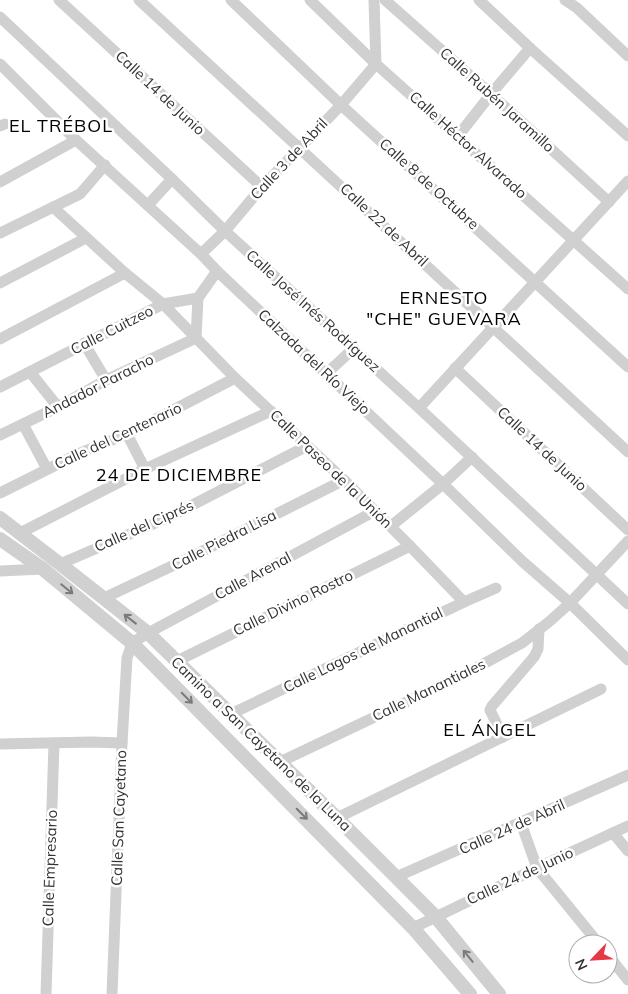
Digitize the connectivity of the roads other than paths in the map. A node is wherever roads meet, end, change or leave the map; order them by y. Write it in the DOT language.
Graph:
graph roads {
  1 [pos="59,0"];
  2 [pos="139,0"];
  3 [pos="230,0"];
  4 [pos="310,0"];
  5 [pos="374,0"];
  6 [pos="385,0"];
  7 [pos="479,0"];
  8 [pos="564,0"];
  9 [pos="0,16"];
  10 [pos="530,48"];
  11 [pos="628,56"];
  12 [pos="0,64"];
  13 [pos="376,64"];
  14 [pos="491,94"];
  15 [pos="341,105"];
  16 [pos="458,136"];
  17 [pos="628,136"];
  18 [pos="76,140"];
  19 [pos="300,148"];
  20 [pos="105,165"];
  21 [pos="172,179"];
  22 [pos="628,181"];
  23 [pos="0,182"];
  24 [pos="262,187"];
  25 [pos="609,202"];
  26 [pos="148,205"];
  27 [pos="53,207"];
  28 [pos="224,231"];
  29 [pos="0,233"];
  30 [pos="86,238"];
  31 [pos="574,240"];
  32 [pos="201,254"];
  33 [pos="217,271"];
  34 [pos="125,273"];
  35 [pos="535,281"];
  36 [pos="0,283"];
  37 [pos="628,289"];
  38 [pos="198,298"];
  39 [pos="164,304"];
  40 [pos="493,327"];
  41 [pos="196,338"];
  42 [pos="0,339"];
  43 [pos="84,343"];
  44 [pos="354,348"];
  45 [pos="628,367"];
  46 [pos="455,368"];
  47 [pos="30,372"];
  48 [pos="326,374"];
  49 [pos="235,378"];
  50 [pos="106,380"];
  51 [pos="0,387"];
  52 [pos="58,407"];
  53 [pos="419,408"];
  54 [pos="271,411"];
  55 [pos="23,424"];
  56 [pos="127,434"];
  57 [pos="0,435"];
  58 [pos="307,446"];
  59 [pos="628,452"];
  60 [pos="472,457"];
  61 [pos="145,469"];
  62 [pos="47,470"];
  63 [pos="344,480"];
  64 [pos="443,484"];
  65 [pos="0,493"];
  66 [pos="375,511"];
  67 [pos="0,518"];
  68 [pos="390,526"];
  69 [pos="628,530"];
  70 [pos="20,533"];
  71 [pos="0,540"];
  72 [pos="628,541"];
  73 [pos="410,546"];
  74 [pos="60,564"];
  75 [pos="43,570"];
  76 [pos="0,571"];
  77 [pos="597,575"];
  78 [pos="496,588"];
  79 [pos="104,598"];
  80 [pos="464,602"];
  81 [pos="570,603"];
  82 [pos="628,604"];
  83 [pos="539,629"];
  84 [pos="148,633"];
  85 [pos="132,643"];
  86 [pos="628,660"];
  87 [pos="177,661"];
  88 [pos="600,689"];
  89 [pos="231,714"];
  90 [pos="503,737"];
  91 [pos="54,743"];
  92 [pos="122,743"];
  93 [pos="0,744"];
  94 [pos="280,762"];
  95 [pos="628,775"];
  96 [pos="337,818"];
  97 [pos="520,823"];
  98 [pos="628,826"];
  99 [pos="614,833"];
  100 [pos="628,851"];
  101 [pos="537,868"];
  102 [pos="396,877"];
  103 [pos="435,916"];
  104 [pos="413,928"];
  105 [pos="591,934"];
  106 [pos="618,968"];
  107 [pos="628,980"];
  108 [pos="46,994"];
  109 [pos="112,994"];
  110 [pos="470,994"];
  111 [pos="499,994"];
  1 -- 24 [label="street, Calle 14 de Junio"];
  2 -- 19 [label="street, Calle 22 de Abril"];
  3 -- 15 [label="street, Calle 8 de Octubre"];
  4 -- 13 [label="street, Calle Héctor Alvarado"];
  5 -- 13 [label="street"];
  6 -- 14 [label="street, Calle Rubén Jaramillo"];
  7 -- 10 [label="street"];
  8 -- 11 [label="street"];
  9 -- 21 [label="street, Calle José Inés Rodríguez"];
  10 -- 14 [label="street"];
  10 -- 17 [label="street"];
  12 -- 18 [label="street, Calzada del Río Viejo"];
  13 -- 15 [label="street, Calle 3 de Abril"];
  13 -- 16 [label="street, Calle Héctor Alvarado"];
  14 -- 16 [label="street"];
  14 -- 25 [label="street, Calle Rubén Jaramillo"];
  15 -- 19 [label="street, Calle 3 de Abril"];
  15 -- 35 [label="street, Calle 8 de Octubre"];
  16 -- 31 [label="street, Calle Héctor Alvarado"];
  18 -- 20 [label="street, Calzada del Río Viejo"];
  18 -- 23 [label="street"];
  19 -- 24 [label="street, Calle 3 de Abril"];
  19 -- 40 [label="street, Calle 22 de Abril"];
  20 -- 26 [label="street, Calzada del Río Viejo"];
  20 -- 27 [label="street"];
  21 -- 26 [label="street"];
  21 -- 28 [label="street, Calle José Inés Rodríguez"];
  22 -- 25 [label="street"];
  24 -- 28 [label="street, Calle 3 de Abril"];
  25 -- 31 [label="street"];
  26 -- 32 [label="street, Calzada del Río Viejo"];
  27 -- 29 [label="street"];
  27 -- 30 [label="street, Calle Paseo de la Unión"];
  28 -- 32 [label="street, Calle 3 de Abril"];
  28 -- 44 [label="street, Calle José Inés Rodríguez"];
  30 -- 34 [label="street, Calle Paseo de la Unión"];
  30 -- 36 [label="street"];
  31 -- 35 [label="street"];
  31 -- 37 [label="street, Calle Héctor Alvarado"];
  32 -- 33 [label="street, Calzada del Río Viejo"];
  33 -- 38 [label="street"];
  33 -- 48 [label="street, Calzada del Río Viejo"];
  34 -- 39 [label="street, Calle Paseo de la Unión"];
  34 -- 42 [label="street"];
  35 -- 40 [label="street"];
  35 -- 45 [label="street, Calle 8 de Octubre"];
  38 -- 39 [label="street, Calle Cuitzeo"];
  38 -- 41 [label="street"];
  39 -- 41 [label="street, Calle Paseo de la Unión"];
  39 -- 43 [label="street, Calle Cuitzeo"];
  40 -- 46 [label="street"];
  40 -- 59 [label="street, Calle 22 de Abril"];
  41 -- 49 [label="street, Calle Paseo de la Unión"];
  41 -- 50 [label="street, Andador Paracho"];
  43 -- 47 [label="street, Calle Cuitzeo"];
  43 -- 50 [label="street"];
  44 -- 48 [label="street"];
  44 -- 53 [label="street, Calle José Inés Rodríguez"];
  46 -- 53 [label="street"];
  46 -- 69 [label="street, Calle 14 de Junio"];
  47 -- 51 [label="street, Calle Cuitzeo"];
  47 -- 52 [label="street"];
  48 -- 64 [label="street, Calzada del Río Viejo"];
  49 -- 54 [label="street, Calle Paseo de la Unión"];
  49 -- 56 [label="street, Calle del Centenario"];
  50 -- 52 [label="street, Andador Paracho"];
  52 -- 55 [label="street, Andador Paracho"];
  53 -- 60 [label="street, Calle José Inés Rodríguez"];
  54 -- 58 [label="street, Calle Paseo de la Unión"];
  54 -- 61 [label="street"];
  55 -- 57 [label="street, Andador Paracho"];
  55 -- 62 [label="street"];
  56 -- 61 [label="street"];
  56 -- 62 [label="street, Calle del Centenario"];
  58 -- 63 [label="street, Calle Paseo de la Unión"];
  58 -- 74 [label="street, Calle del Ciprés"];
  60 -- 64 [label="street"];
  60 -- 77 [label="street, Calle José Inés Rodríguez"];
  61 -- 70 [label="street"];
  62 -- 65 [label="street, Calle del Centenario"];
  63 -- 66 [label="street, Calle Paseo de la Unión"];
  63 -- 79 [label="street, Calle Piedra Lisa"];
  64 -- 68 [label="street"];
  64 -- 81 [label="street, Calzada del Río Viejo"];
  66 -- 68 [label="street, Calle Paseo de la Unión"];
  66 -- 84 [label="street, Calle Arenal"];
  67 -- 70 [label="street, Camino a San Cayetano de la Luna"];
  68 -- 73 [label="street, Calle Paseo de la Unión"];
  70 -- 74 [label="street, Camino a San Cayetano de la Luna"];
  71 -- 75 [label="street, Camino a San Cayetano de la Luna"];
  72 -- 77 [label="street, Calle Manantiales"];
  73 -- 80 [label="street, Calle Paseo de la Unión"];
  73 -- 87 [label="street, Calle Divino Rostro"];
  74 -- 79 [label="street, Camino a San Cayetano de la Luna"];
  75 -- 76 [label="street"];
  75 -- 85 [label="street, Camino a San Cayetano de la Luna, one-way"];
  77 -- 81 [label="street, Calle Manantiales"];
  77 -- 82 [label="street, Calle José Inés Rodríguez"];
  78 -- 80 [label="street, Calle Lagos de Manantial"];
  84 -- 79 [label="street, Camino a San Cayetano de la Luna, one-way"];
  80 -- 89 [label="street, Calle Lagos de Manantial"];
  81 -- 83 [label="street, Calle Manantiales"];
  81 -- 86 [label="street, Calzada del Río Viejo"];
  83 -- 90 [label="street"];
  83 -- 94 [label="street, Calle Manantiales"];
  84 -- 85 [label="street, Calle Arenal"];
  84 -- 87 [label="street, Camino a San Cayetano de la Luna"];
  85 -- 92 [label="street, Calle San Cayetano"];
  85 -- 104 [label="street, Camino a San Cayetano de la Luna, one-way"];
  87 -- 89 [label="street, Camino a San Cayetano de la Luna"];
  88 -- 90 [label="street"];
  89 -- 94 [label="street, Camino a San Cayetano de la Luna"];
  90 -- 96 [label="street"];
  91 -- 92 [label="street"];
  91 -- 93 [label="street"];
  91 -- 108 [label="street, Calle Empresario"];
  92 -- 109 [label="street, Calle San Cayetano"];
  94 -- 96 [label="street, Camino a San Cayetano de la Luna"];
  95 -- 97 [label="street, Calle 24 de Abril"];
  96 -- 102 [label="street, Camino a San Cayetano de la Luna"];
  97 -- 101 [label="street"];
  97 -- 102 [label="street, Calle 24 de Abril"];
  98 -- 99 [label="street, Calle 24 de Junio"];
  99 -- 100 [label="street"];
  99 -- 101 [label="street, Calle 24 de Junio"];
  101 -- 103 [label="street, Calle 24 de Junio"];
  101 -- 105 [label="street"];
  102 -- 103 [label="street, Camino a San Cayetano de la Luna"];
  103 -- 104 [label="street, Calle 24 de Junio"];
  111 -- 103 [label="street, Camino a San Cayetano de la Luna, one-way"];
  104 -- 110 [label="street, Camino a San Cayetano de la Luna"];
  106 -- 107 [label="street"];
}
